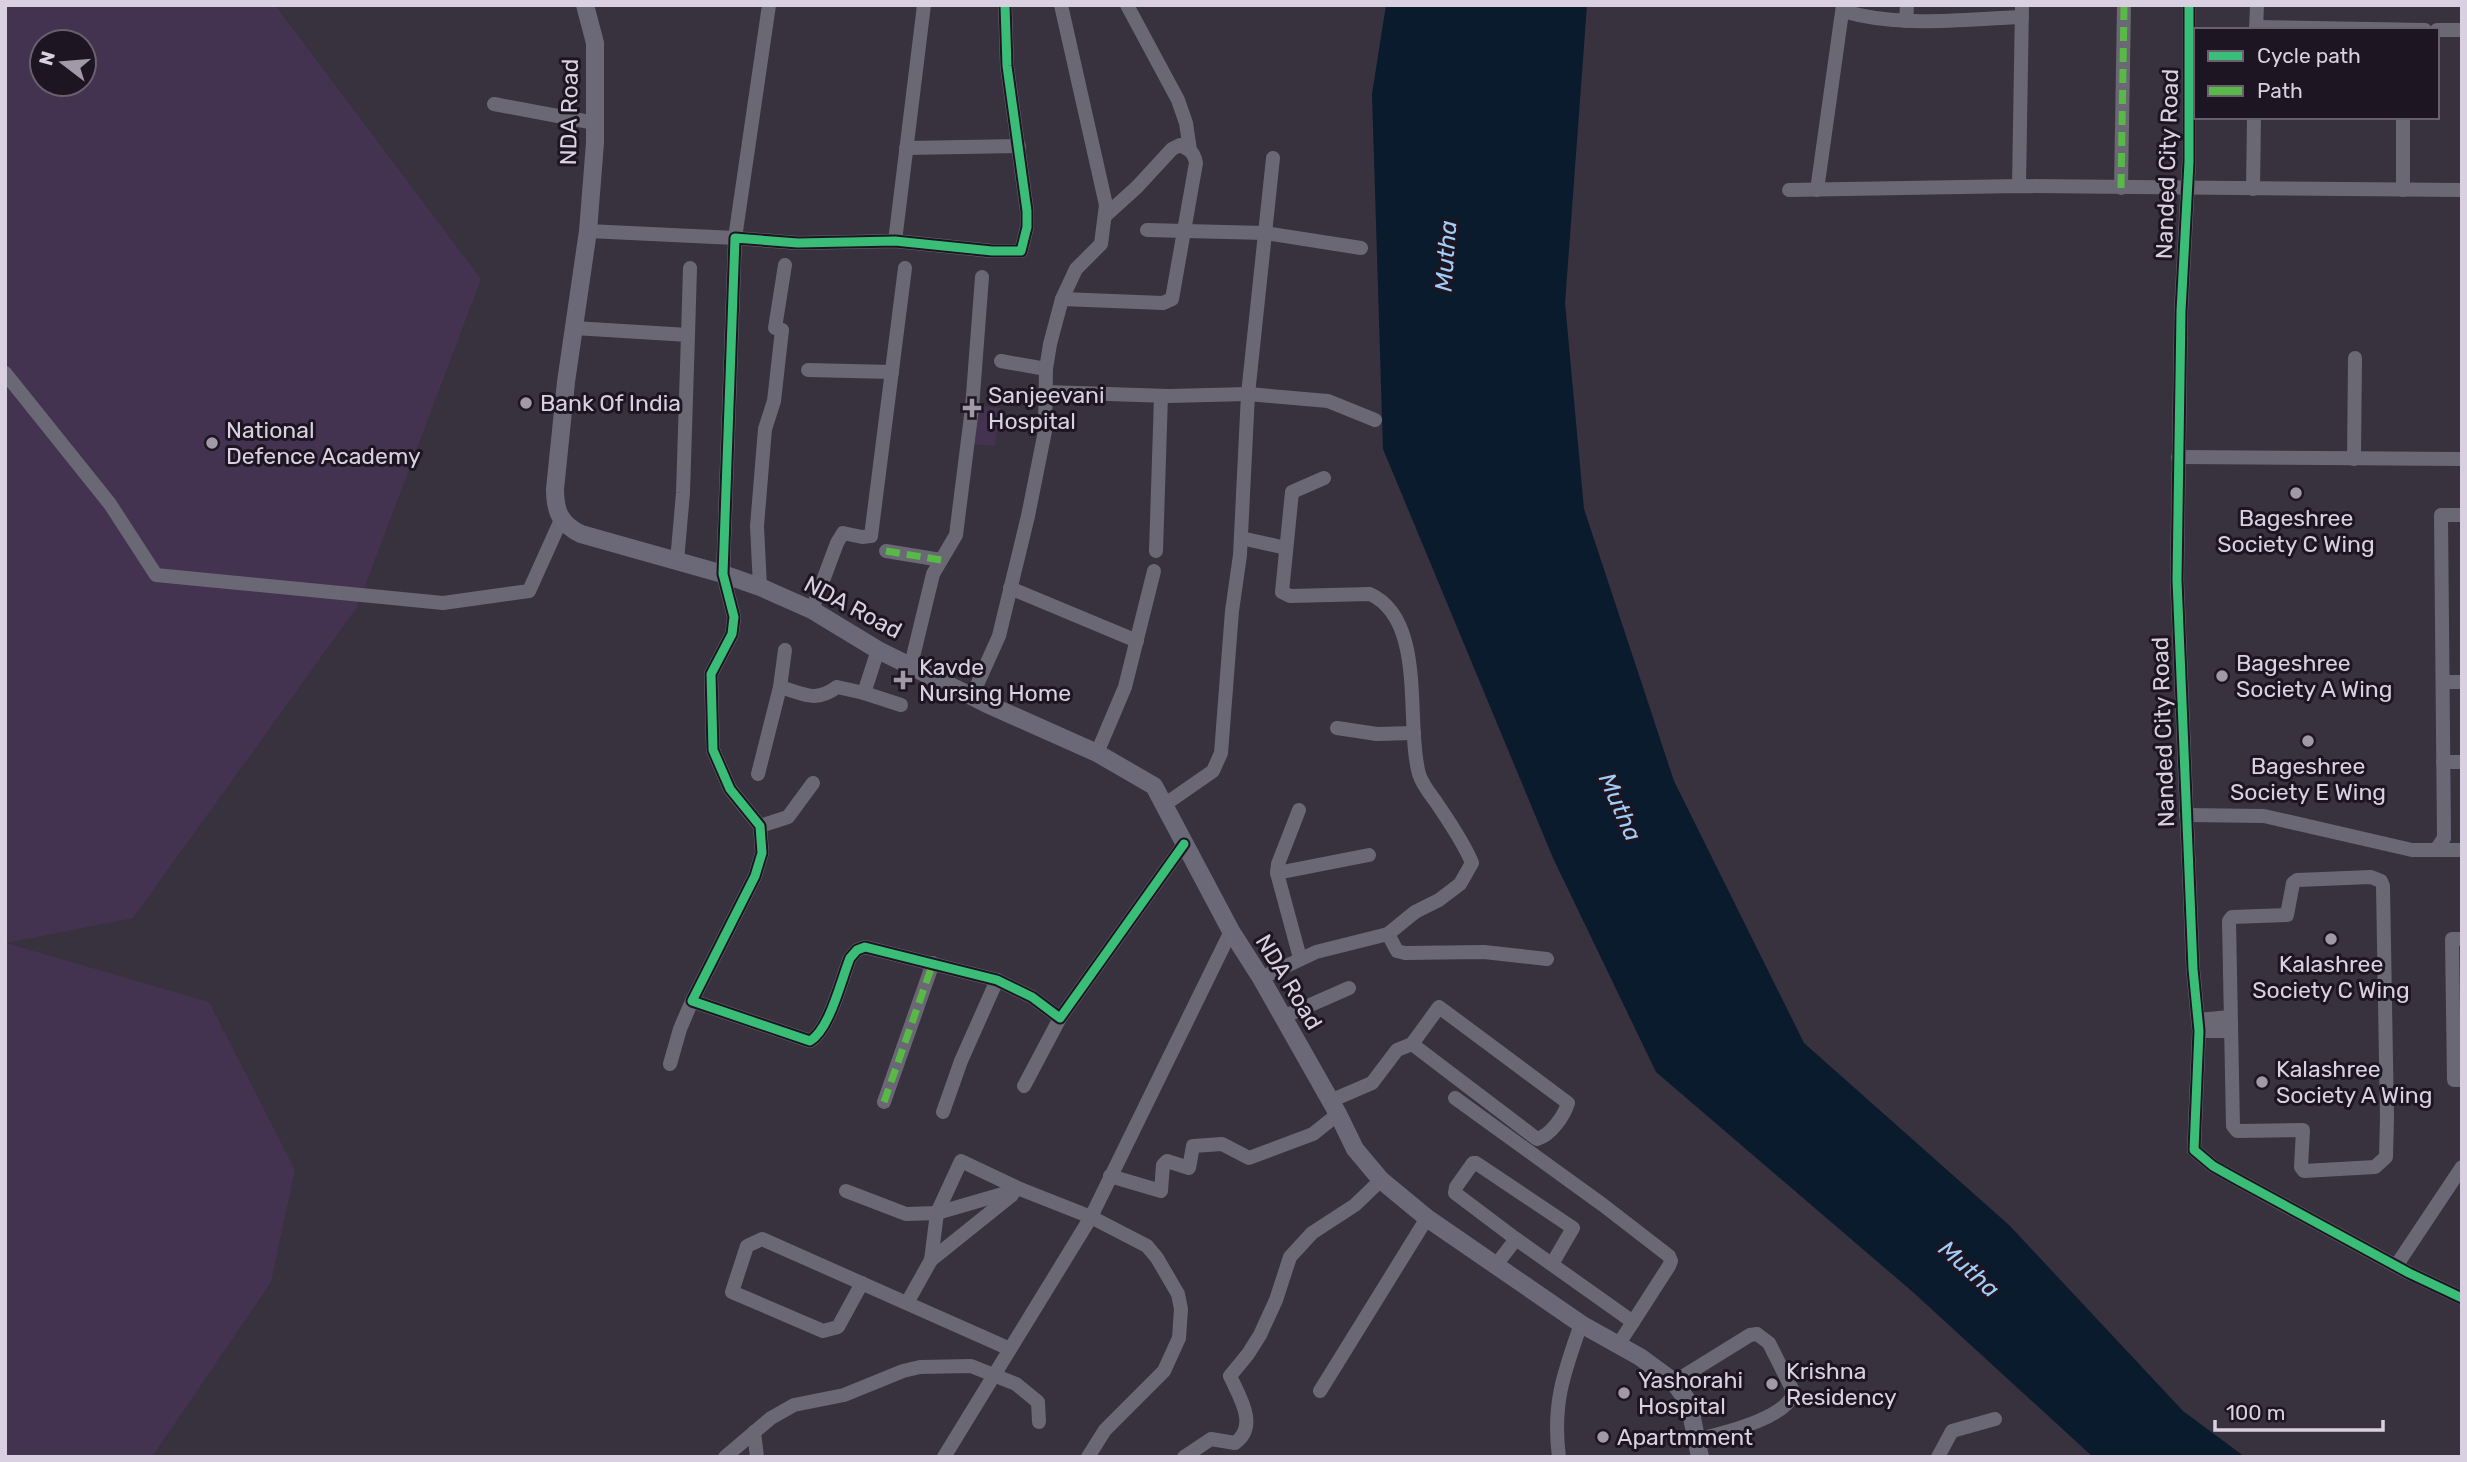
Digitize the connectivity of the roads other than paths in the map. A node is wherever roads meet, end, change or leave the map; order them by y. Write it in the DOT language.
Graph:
graph roads {
  1 [pos="585,5"];
  2 [pos="769,5"];
  3 [pos="923,5"];
  4 [pos="1005,5"];
  5 [pos="1061,5"];
  6 [pos="1127,5"];
  7 [pos="1907,5"];
  8 [pos="2124,5"];
  9 [pos="2189,5"];
  10 [pos="2257,5"];
  11 [pos="1843,8"];
  12 [pos="2022,11"];
  13 [pos="1906,21"];
  14 [pos="2256,28"];
  15 [pos="2439,30"];
  16 [pos="2462,30"];
  17 [pos="494,104"];
  18 [pos="2255,119"];
  19 [pos="2403,119"];
  20 [pos="595,123"];
  21 [pos="1019,146"];
  22 [pos="906,148"];
  23 [pos="1190,150"];
  24 [pos="1273,158"];
  25 [pos="2019,186"];
  26 [pos="2121,188"];
  27 [pos="2188,189"];
  28 [pos="2253,189"];
  29 [pos="1789,190"];
  30 [pos="1817,190"];
  31 [pos="2403,190"];
  32 [pos="2462,190"];
  33 [pos="1106,215"];
  34 [pos="1147,230"];
  35 [pos="1184,230"];
  36 [pos="588,231"];
  37 [pos="1265,233"];
  38 [pos="735,238"];
  39 [pos="895,241"];
  40 [pos="1362,248"];
  41 [pos="785,265"];
  42 [pos="690,268"];
  43 [pos="905,268"];
  44 [pos="982,277"];
  45 [pos="1062,299"];
  46 [pos="574,328"];
  47 [pos="688,335"];
  48 [pos="2355,358"];
  49 [pos="1001,361"];
  50 [pos="1046,369"];
  51 [pos="808,370"];
  52 [pos="892,372"];
  53 [pos="5,373"];
  54 [pos="1047,392"];
  55 [pos="1248,394"];
  56 [pos="1161,396"];
  57 [pos="1375,420"];
  58 [pos="2178,457"];
  59 [pos="2354,458"];
  60 [pos="2462,459"];
  61 [pos="1324,478"];
  62 [pos="2462,515"];
  63 [pos="561,520"];
  64 [pos="1241,538"];
  65 [pos="1286,548"];
  66 [pos="886,551"];
  67 [pos="1156,551"];
  68 [pos="941,560"];
  69 [pos="677,561"];
  70 [pos="1154,571"];
  71 [pos="723,574"];
  72 [pos="760,587"];
  73 [pos="1010,588"];
  74 [pos="812,610"];
  75 [pos="1137,641"];
  76 [pos="785,650"];
  77 [pos="878,650"];
  78 [pos="911,665"];
  79 [pos="2443,682"];
  80 [pos="2462,682"];
  81 [pos="780,687"];
  82 [pos="864,693"];
  83 [pos="972,696"];
  84 [pos="901,705"];
  85 [pos="1337,728"];
  86 [pos="1414,733"];
  87 [pos="1097,753"];
  88 [pos="2443,762"];
  89 [pos="2462,762"];
  90 [pos="758,774"];
  91 [pos="813,783"];
  92 [pos="1164,805"];
  93 [pos="1299,810"];
  94 [pos="2186,815"];
  95 [pos="760,826"];
  96 [pos="1184,845"];
  97 [pos="2462,849"];
  98 [pos="2435,850"];
  99 [pos="1369,855"];
  100 [pos="1277,873"];
  101 [pos="1231,931"];
  102 [pos="1388,934"];
  103 [pos="2462,939"];
  104 [pos="1300,958"];
  105 [pos="1547,959"];
  106 [pos="933,963"];
  107 [pos="1261,978"];
  108 [pos="997,980"];
  109 [pos="1349,988"];
  110 [pos="692,1001"];
  111 [pos="1060,1017"];
  112 [pos="1283,1017"];
  113 [pos="2230,1024"];
  114 [pos="2198,1025"];
  115 [pos="1412,1044"];
  116 [pos="670,1064"];
  117 [pos="2462,1080"];
  118 [pos="1024,1086"];
  119 [pos="1455,1098"];
  120 [pos="884,1102"];
  121 [pos="1334,1108"];
  122 [pos="943,1112"];
  123 [pos="2462,1167"];
  124 [pos="1110,1176"];
  125 [pos="1381,1180"];
  126 [pos="1020,1189"];
  127 [pos="846,1191"];
  128 [pos="937,1213"];
  129 [pos="1091,1217"];
  130 [pos="1427,1218"];
  131 [pos="1516,1239"];
  132 [pos="932,1260"];
  133 [pos="1552,1264"];
  134 [pos="1496,1265"];
  135 [pos="2396,1266"];
  136 [pos="862,1283"];
  137 [pos="2462,1298"];
  138 [pos="907,1303"];
  139 [pos="1633,1322"];
  140 [pos="1581,1324"];
  141 [pos="1618,1345"];
  142 [pos="1010,1349"];
  143 [pos="994,1375"];
  144 [pos="1674,1381"];
  145 [pos="1320,1391"];
  146 [pos="1995,1419"];
  147 [pos="1039,1422"];
  148 [pos="754,1432"];
  149 [pos="1698,1451"];
  150 [pos="725,1457"];
  151 [pos="757,1457"];
  152 [pos="944,1457"];
  153 [pos="1088,1457"];
  154 [pos="1184,1457"];
  155 [pos="1559,1457"];
  156 [pos="1938,1457"];
  1 -- 20 [label="main road, NDA Road"];
  2 -- 38 [label="street"];
  3 -- 22 [label="street"];
  4 -- 21 [label="street"];
  5 -- 33 [label="street"];
  6 -- 23 [label="street"];
  7 -- 13 [label="street"];
  8 -- 26 [label="street"];
  9 -- 27 [label="street, Nanded City Road"];
  10 -- 14 [label="street"];
  11 -- 13 [label="street"];
  11 -- 30 [label="street"];
  12 -- 13 [label="street"];
  12 -- 25 [label="street"];
  15 -- 16 [label="street"];
  17 -- 20 [label="street"];
  18 -- 28 [label="street"];
  19 -- 31 [label="street"];
  20 -- 36 [label="main road, NDA Road"];
  21 -- 22 [label="street"];
  21 -- 39 [label="street"];
  22 -- 39 [label="street"];
  23 -- 33 [label="street"];
  23 -- 35 [label="street"];
  24 -- 37 [label="street"];
  25 -- 26 [label="street"];
  25 -- 30 [label="street"];
  26 -- 27 [label="street"];
  27 -- 28 [label="street"];
  27 -- 58 [label="street, Nanded City Road"];
  28 -- 31 [label="street"];
  29 -- 30 [label="street"];
  31 -- 32 [label="street"];
  33 -- 45 [label="street"];
  34 -- 35 [label="street"];
  35 -- 37 [label="street"];
  35 -- 45 [label="street"];
  36 -- 38 [label="street"];
  36 -- 46 [label="main road, NDA Road"];
  37 -- 40 [label="street"];
  37 -- 55 [label="street"];
  38 -- 39 [label="street"];
  38 -- 71 [label="street"];
  41 -- 72 [label="street"];
  42 -- 47 [label="street"];
  43 -- 52 [label="street"];
  44 -- 68 [label="street"];
  45 -- 50 [label="street"];
  46 -- 47 [label="street"];
  46 -- 63 [label="main road, NDA Road"];
  47 -- 69 [label="street"];
  48 -- 59 [label="street"];
  49 -- 50 [label="street"];
  50 -- 54 [label="street"];
  51 -- 52 [label="street"];
  52 -- 74 [label="street"];
  53 -- 63 [label="street"];
  54 -- 56 [label="street"];
  54 -- 73 [label="street"];
  55 -- 56 [label="street"];
  55 -- 57 [label="street"];
  55 -- 64 [label="street"];
  56 -- 67 [label="street"];
  58 -- 59 [label="street"];
  58 -- 94 [label="street, Nanded City Road"];
  59 -- 60 [label="street"];
  61 -- 65 [label="street"];
  62 -- 79 [label="street"];
  63 -- 69 [label="main road, NDA Road"];
  64 -- 65 [label="street"];
  64 -- 92 [label="street"];
  65 -- 86 [label="street"];
  66 -- 68 [label="street"];
  68 -- 78 [label="street"];
  69 -- 71 [label="main road, NDA Road"];
  70 -- 75 [label="street"];
  71 -- 72 [label="main road, NDA Road"];
  71 -- 95 [label="street"];
  72 -- 74 [label="main road, NDA Road"];
  73 -- 75 [label="street"];
  73 -- 83 [label="street"];
  74 -- 77 [label="main road, NDA Road"];
  75 -- 87 [label="street"];
  76 -- 81 [label="street"];
  77 -- 78 [label="main road, NDA Road"];
  77 -- 82 [label="street"];
  78 -- 83 [label="main road, NDA Road"];
  79 -- 80 [label="street"];
  79 -- 88 [label="street"];
  81 -- 82 [label="street"];
  81 -- 90 [label="street"];
  82 -- 84 [label="street"];
  83 -- 87 [label="main road, NDA Road"];
  85 -- 86 [label="street"];
  86 -- 102 [label="street"];
  87 -- 92 [label="main road, NDA Road"];
  88 -- 89 [label="street"];
  88 -- 98 [label="street"];
  91 -- 95 [label="street"];
  92 -- 96 [label="main road, NDA Road"];
  93 -- 100 [label="street"];
  94 -- 98 [label="street, Nanded City Road"];
  94 -- 114 [label="street, Nanded City Road"];
  95 -- 110 [label="street"];
  96 -- 101 [label="main road, NDA Road"];
  96 -- 111 [label="street"];
  97 -- 98 [label="street, Nanded City Road"];
  99 -- 100 [label="street"];
  100 -- 104 [label="street"];
  101 -- 107 [label="main road, NDA Road"];
  101 -- 124 [label="street"];
  102 -- 104 [label="street"];
  102 -- 105 [label="street"];
  103 -- 117 [label="street"];
  104 -- 107 [label="street"];
  106 -- 108 [label="street"];
  106 -- 110 [label="street"];
  106 -- 120 [label="street"];
  107 -- 112 [label="main road, NDA Road"];
  108 -- 111 [label="street"];
  108 -- 122 [label="street"];
  109 -- 112 [label="street"];
  110 -- 116 [label="street"];
  111 -- 118 [label="street"];
  112 -- 121 [label="main road, NDA Road"];
  113 -- 113 [label="street"];
  113 -- 114 [label="street"];
  114 -- 135 [label="street, Nanded City Road"];
  115 -- 115 [label="street"];
  115 -- 121 [label="street"];
  119 -- 139 [label="street"];
  121 -- 124 [label="street"];
  121 -- 125 [label="main road, NDA Road"];
  123 -- 135 [label="street"];
  124 -- 129 [label="street"];
  125 -- 130 [label="main road, NDA Road"];
  125 -- 154 [label="street"];
  126 -- 128 [label="street"];
  126 -- 128 [label="street"];
  126 -- 129 [label="street"];
  126 -- 132 [label="street"];
  127 -- 128 [label="street"];
  128 -- 132 [label="street"];
  129 -- 142 [label="street"];
  129 -- 153 [label="street"];
  130 -- 134 [label="main road, NDA Road"];
  130 -- 145 [label="street"];
  131 -- 133 [label="street"];
  131 -- 133 [label="street"];
  131 -- 134 [label="street"];
  132 -- 138 [label="street"];
  133 -- 139 [label="street"];
  134 -- 140 [label="main road, NDA Road"];
  135 -- 137 [label="street, Nanded City Road"];
  136 -- 136 [label="street"];
  136 -- 138 [label="street"];
  138 -- 142 [label="street"];
  139 -- 141 [label="street"];
  140 -- 141 [label="main road, NDA Road"];
  140 -- 155 [label="street"];
  141 -- 144 [label="main road, NDA Road"];
  142 -- 143 [label="street"];
  143 -- 147 [label="street"];
  143 -- 148 [label="street"];
  143 -- 152 [label="street"];
  144 -- 149 [label="main road, NDA Road"];
  144 -- 149 [label="street"];
  146 -- 156 [label="street"];
  148 -- 150 [label="street"];
  148 -- 151 [label="street"];
}
